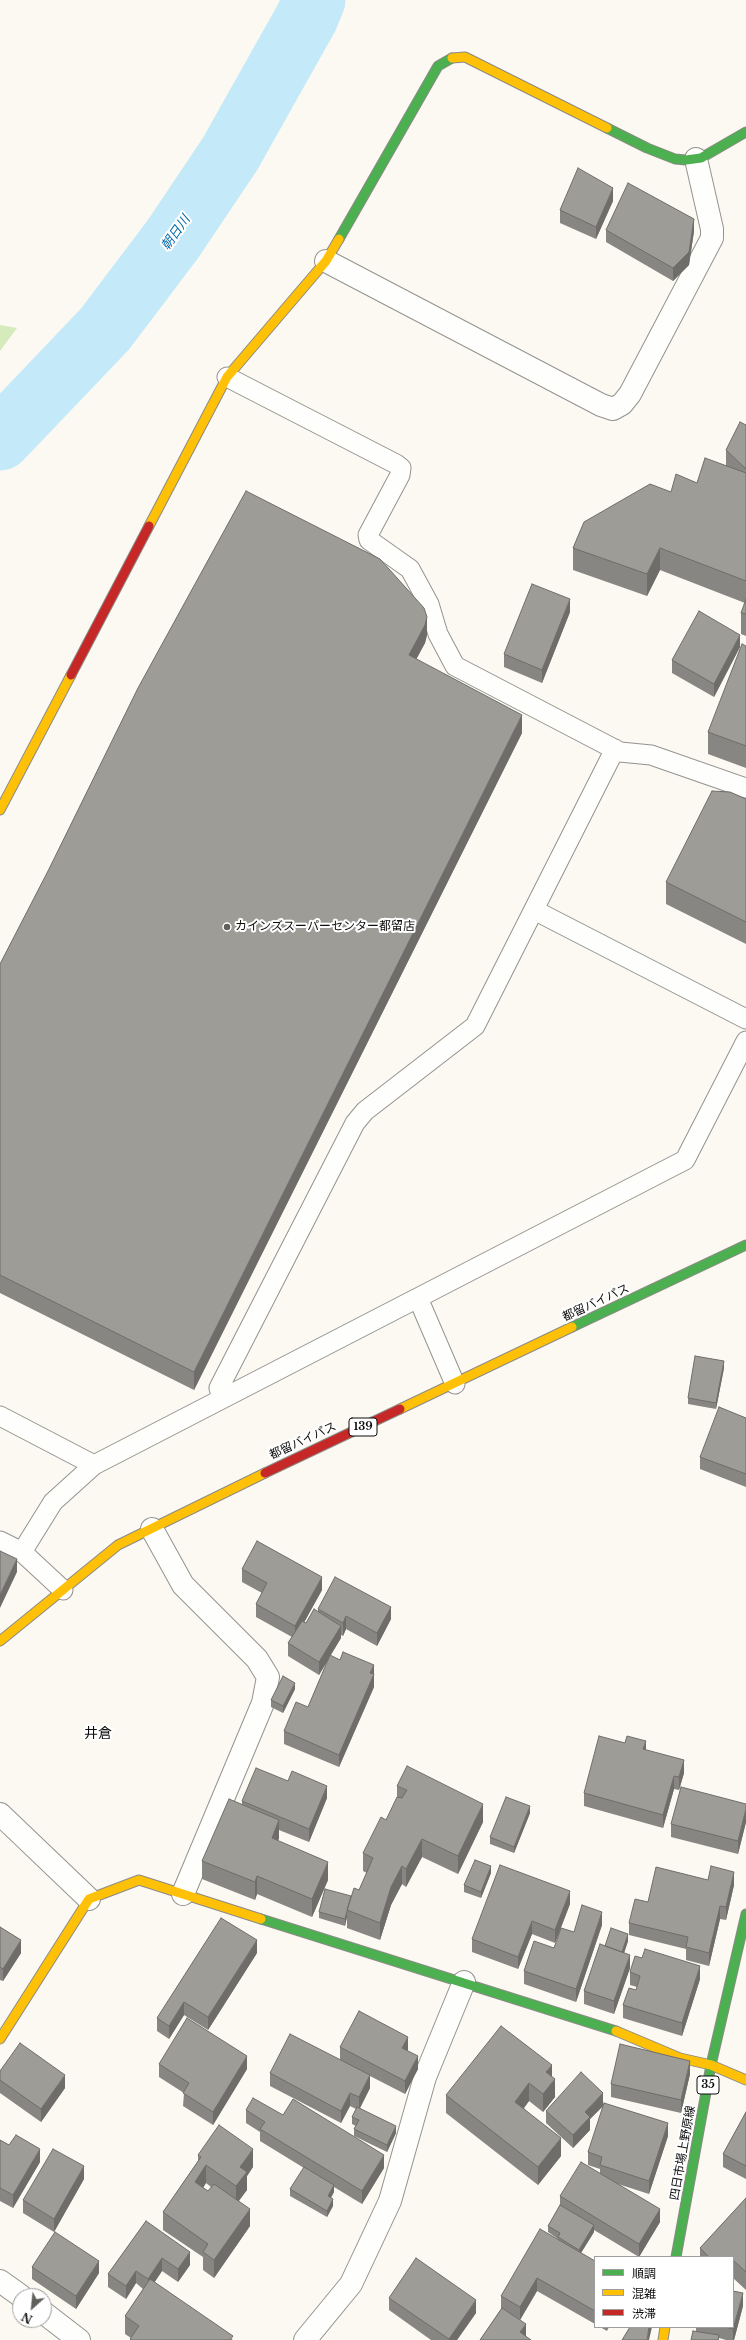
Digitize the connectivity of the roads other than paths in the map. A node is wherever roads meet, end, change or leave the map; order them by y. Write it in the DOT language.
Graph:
graph roads {
  1 [pos="746,132"];
  2 [pos="696,159"];
  3 [pos="326,261"];
  4 [pos="227,377"];
  5 [pos="615,750"];
  6 [pos="746,788"];
  7 [pos="0,810"];
  8 [pos="534,910"];
  9 [pos="746,1019"];
  10 [pos="746,1041"];
  11 [pos="746,1245"];
  12 [pos="736,1250"];
  13 [pos="746,1252"];
  14 [pos="418,1298"];
  15 [pos="455,1384"];
  16 [pos="222,1399"];
  17 [pos="0,1416"];
  18 [pos="94,1465"];
  19 [pos="152,1529"];
  20 [pos="0,1541"];
  21 [pos="22,1552"];
  22 [pos="63,1590"];
  23 [pos="0,1641"];
  24 [pos="0,1814"];
  25 [pos="183,1894"];
  26 [pos="89,1899"];
  27 [pos="746,1914"];
  28 [pos="464,1982"];
  29 [pos="0,2039"];
  30 [pos="712,2064"];
  31 [pos="746,2080"];
  32 [pos="676,2256"];
  33 [pos="0,2281"];
  34 [pos="12,2290"];
  35 [pos="52,2319"];
  36 [pos="665,2328"];
  37 [pos="78,2340"];
  38 [pos="304,2340"];
  39 [pos="663,2340"];
  1 -- 2 [label="main road"];
  2 -- 3 [label="main road"];
  2 -- 3 [label="street"];
  3 -- 4 [label="main road"];
  4 -- 5 [label="lane"];
  4 -- 7 [label="main road"];
  5 -- 6 [label="lane"];
  5 -- 8 [label="lane"];
  8 -- 9 [label="lane"];
  8 -- 16 [label="lane"];
  10 -- 14 [label="lane"];
  11 -- 12 [label="main road, 都留バイパス / 139"];
  12 -- 13 [label="main road"];
  12 -- 15 [label="main road, 都留バイパス / 139"];
  14 -- 15 [label="lane"];
  14 -- 16 [label="lane"];
  15 -- 19 [label="main road, 都留バイパス / 139"];
  16 -- 18 [label="lane"];
  17 -- 18 [label="lane"];
  18 -- 21 [label="lane"];
  19 -- 22 [label="main road, 都留バイパス / 139"];
  19 -- 25 [label="street"];
  20 -- 21 [label="lane"];
  21 -- 22 [label="lane"];
  22 -- 23 [label="main road, 都留バイパス / 139"];
  24 -- 26 [label="street"];
  25 -- 26 [label="main road"];
  25 -- 28 [label="main road"];
  26 -- 29 [label="main road"];
  27 -- 30 [label="main road, 四日市場上野原線 / 35"];
  28 -- 30 [label="main road"];
  28 -- 38 [label="street"];
  30 -- 31 [label="main road"];
  30 -- 32 [label="main road, 四日市場上野原線 / 35"];
  33 -- 34 [label="street"];
  35 -- 37 [label="street"];
  36 -- 39 [label="main road"];
}
